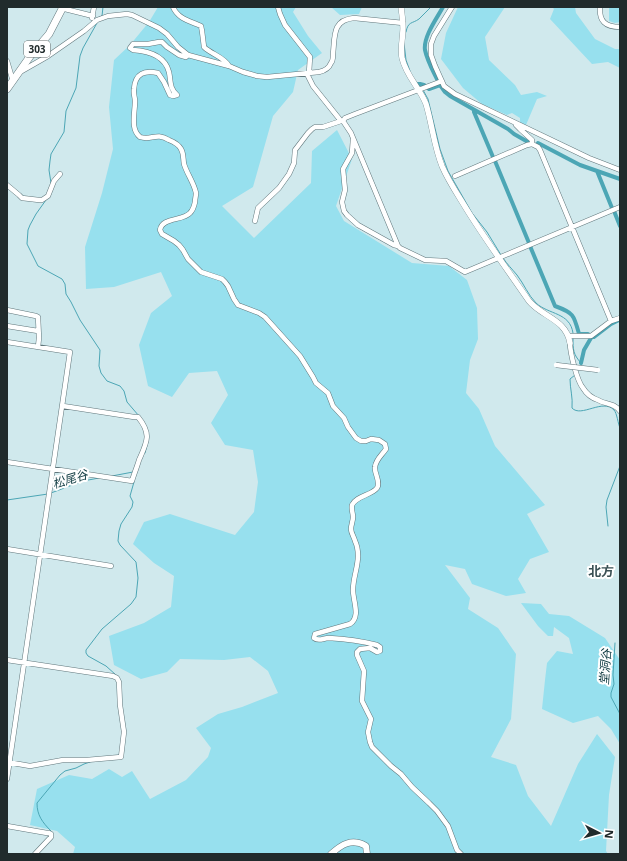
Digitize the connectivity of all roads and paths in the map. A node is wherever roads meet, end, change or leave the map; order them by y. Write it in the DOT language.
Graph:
graph roads {
  1 [pos="61,7"];
  2 [pos="94,7"];
  3 [pos="173,7"];
  4 [pos="278,7"];
  5 [pos="401,7"];
  6 [pos="452,7"];
  7 [pos="600,7"];
  8 [pos="92,16"];
  9 [pos="403,23"];
  10 [pos="91,24"];
  11 [pos="620,27"];
  12 [pos="188,55"];
  13 [pos="7,61"];
  14 [pos="229,66"];
  15 [pos="20,72"];
  16 [pos="308,73"];
  17 [pos="14,80"];
  18 [pos="442,81"];
  19 [pos="7,89"];
  20 [pos="418,89"];
  21 [pos="342,121"];
  22 [pos="515,123"];
  23 [pos="353,140"];
  24 [pos="532,144"];
  25 [pos="620,170"];
  26 [pos="60,174"];
  27 [pos="455,176"];
  28 [pos="7,185"];
  29 [pos="620,206"];
  30 [pos="255,221"];
  31 [pos="572,227"];
  32 [pos="398,246"];
  33 [pos="498,257"];
  34 [pos="7,310"];
  35 [pos="620,318"];
  36 [pos="611,321"];
  37 [pos="7,326"];
  38 [pos="38,331"];
  39 [pos="569,336"];
  40 [pos="7,342"];
  41 [pos="570,343"];
  42 [pos="38,347"];
  43 [pos="556,365"];
  44 [pos="598,370"];
  45 [pos="63,406"];
  46 [pos="620,411"];
  47 [pos="7,462"];
  48 [pos="53,470"];
  49 [pos="7,549"];
  50 [pos="40,555"];
  51 [pos="111,566"];
  52 [pos="7,660"];
  53 [pos="24,663"];
  54 [pos="8,763"];
  55 [pos="7,779"];
  56 [pos="7,826"];
  57 [pos="35,854"];
  58 [pos="331,854"];
  59 [pos="367,854"];
  60 [pos="461,854"];
  1 -- 8 [label="street"];
  1 -- 15 [label="highway, 303"];
  2 -- 8 [label="street"];
  3 -- 14 [label="street"];
  4 -- 16 [label="street"];
  5 -- 9 [label="street"];
  6 -- 18 [label="street"];
  7 -- 11 [label="street"];
  8 -- 10 [label="street"];
  9 -- 16 [label="street"];
  9 -- 20 [label="street"];
  10 -- 12 [label="street"];
  10 -- 15 [label="street"];
  12 -- 14 [label="street"];
  12 -- 60 [label="street"];
  13 -- 17 [label="street"];
  14 -- 16 [label="street"];
  15 -- 17 [label="highway, 303"];
  16 -- 21 [label="street"];
  17 -- 19 [label="highway, 303"];
  18 -- 20 [label="street"];
  18 -- 22 [label="street"];
  20 -- 21 [label="street"];
  20 -- 33 [label="street"];
  21 -- 23 [label="street"];
  21 -- 30 [label="street"];
  22 -- 24 [label="street"];
  22 -- 25 [label="street"];
  23 -- 32 [label="street"];
  23 -- 32 [label="street"];
  24 -- 27 [label="street"];
  24 -- 31 [label="street"];
  26 -- 28 [label="street"];
  29 -- 31 [label="street"];
  31 -- 33 [label="street"];
  31 -- 36 [label="street"];
  32 -- 33 [label="street"];
  33 -- 39 [label="street"];
  34 -- 38 [label="street"];
  35 -- 36 [label="street"];
  36 -- 39 [label="street"];
  37 -- 38 [label="street"];
  38 -- 42 [label="street"];
  39 -- 41 [label="street"];
  40 -- 42 [label="street"];
  41 -- 46 [label="street"];
  42 -- 45 [label="street"];
  43 -- 44 [label="street, bridge"];
  45 -- 48 [label="street"];
  45 -- 48 [label="street"];
  47 -- 48 [label="street"];
  48 -- 50 [label="street"];
  49 -- 50 [label="street"];
  50 -- 51 [label="street"];
  50 -- 53 [label="street"];
  52 -- 53 [label="street"];
  53 -- 54 [label="street"];
  53 -- 54 [label="street"];
  54 -- 55 [label="street"];
  56 -- 57 [label="street"];
  58 -- 59 [label="main road"];
}
